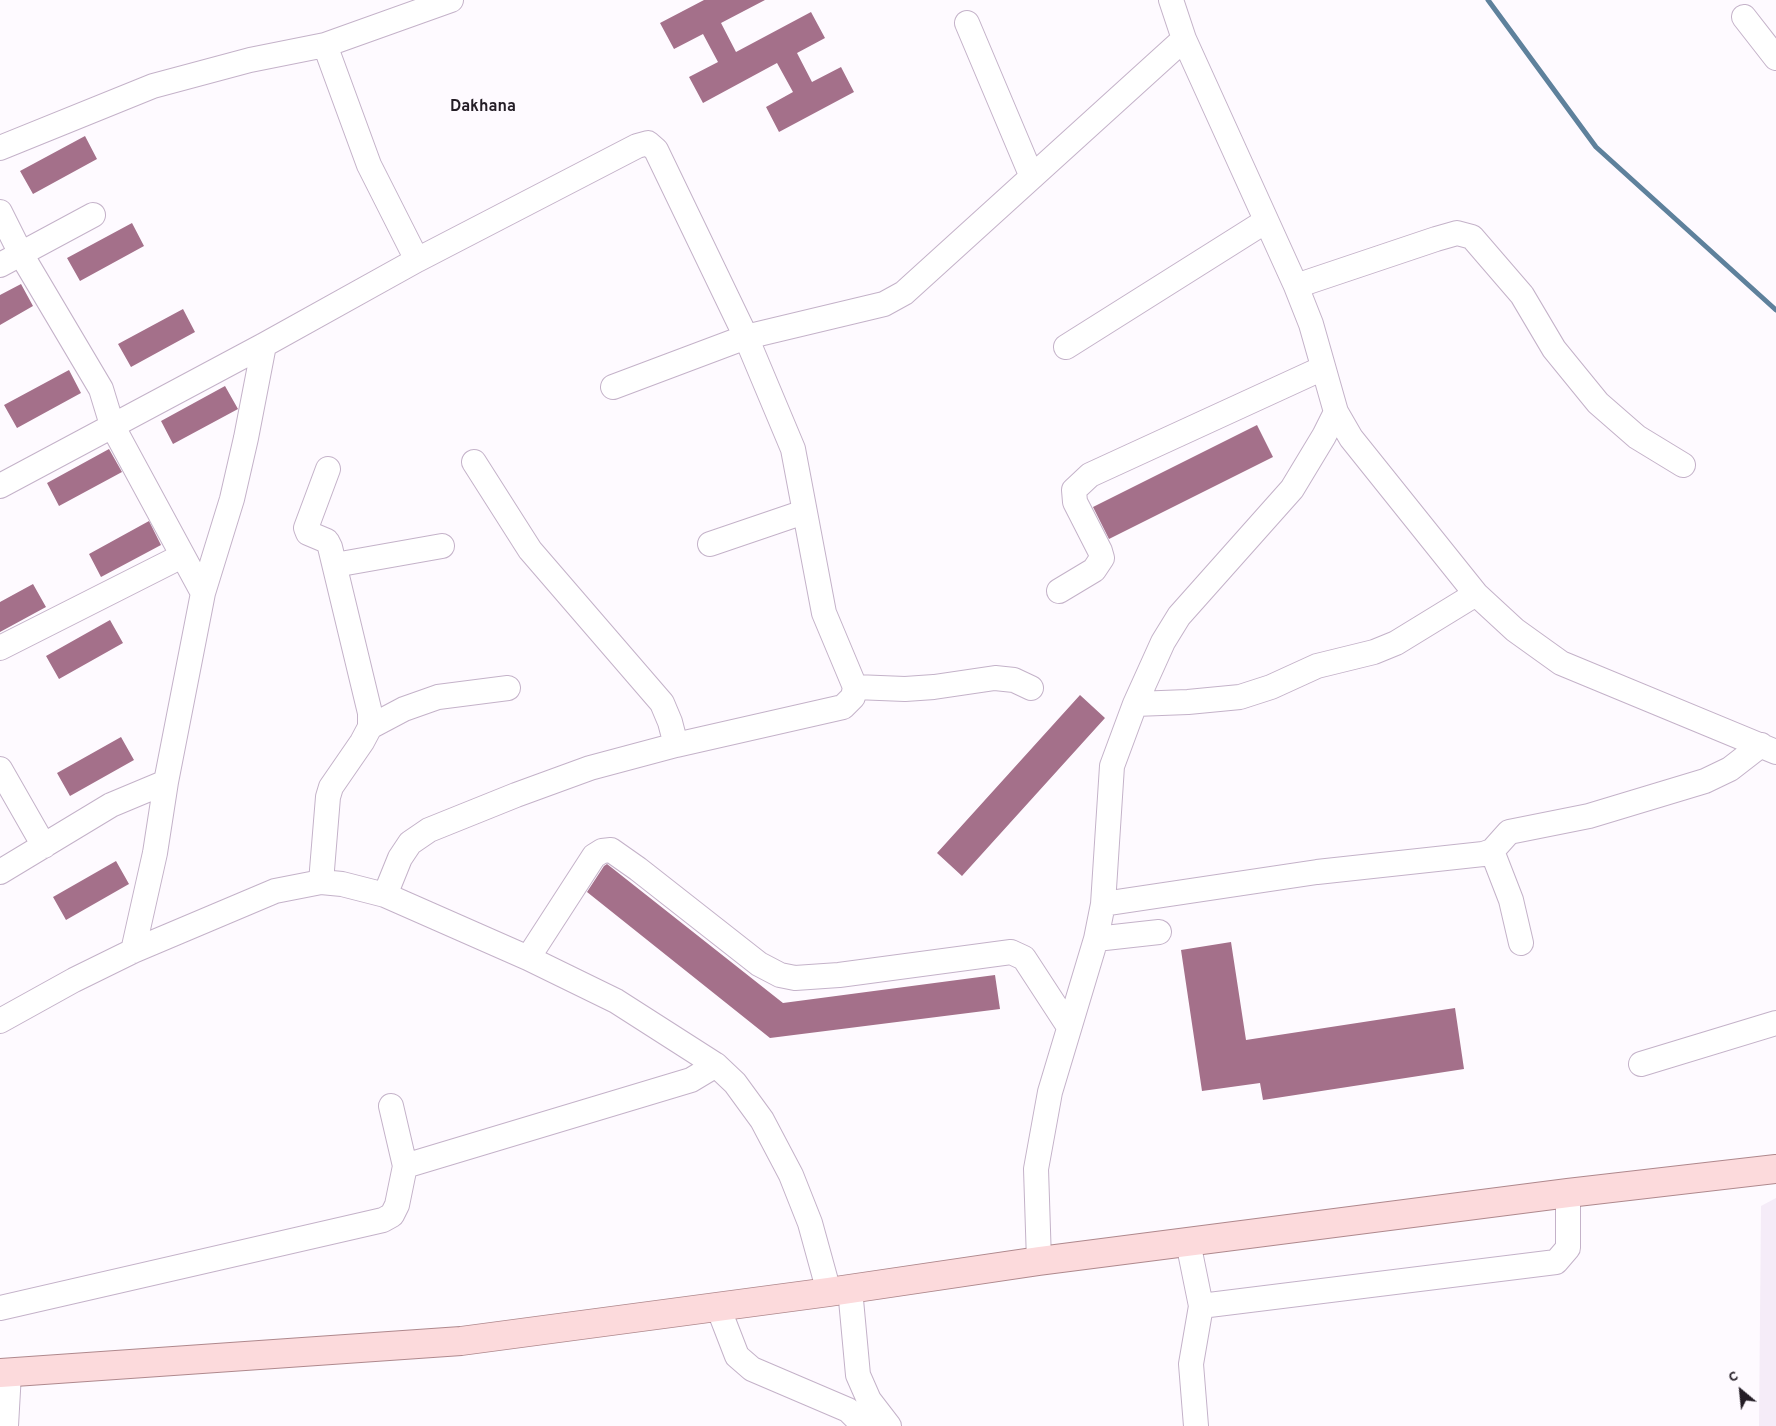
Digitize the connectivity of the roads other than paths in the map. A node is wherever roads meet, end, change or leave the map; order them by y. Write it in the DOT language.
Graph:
graph roads {
  1 [pos="451,0"];
  2 [pos="1171,0"];
  3 [pos="1744,17"];
  4 [pos="967,23"];
  5 [pos="1184,39"];
  6 [pos="325,45"];
  7 [pos="1776,58"];
  8 [pos="0,148"];
  9 [pos="1032,177"];
  10 [pos="0,212"];
  11 [pos="93,216"];
  12 [pos="1266,221"];
  13 [pos="21,254"];
  14 [pos="417,260"];
  15 [pos="0,265"];
  16 [pos="1296,286"];
  17 [pos="746,337"];
  18 [pos="264,345"];
  19 [pos="1066,347"];
  20 [pos="1323,368"];
  21 [pos="613,387"];
  22 [pos="1336,412"];
  23 [pos="112,425"];
  24 [pos="474,462"];
  25 [pos="1683,464"];
  26 [pos="328,469"];
  27 [pos="0,486"];
  28 [pos="804,512"];
  29 [pos="710,544"];
  30 [pos="442,546"];
  31 [pos="182,556"];
  32 [pos="335,565"];
  33 [pos="1059,591"];
  34 [pos="203,593"];
  35 [pos="1476,594"];
  36 [pos="0,648"];
  37 [pos="855,687"];
  38 [pos="508,688"];
  39 [pos="1031,688"];
  40 [pos="1135,704"];
  41 [pos="370,727"];
  42 [pos="676,744"];
  43 [pos="1768,748"];
  44 [pos="0,769"];
  45 [pos="166,782"];
  46 [pos="44,846"];
  47 [pos="1492,851"];
  48 [pos="0,872"];
  49 [pos="321,882"];
  50 [pos="385,896"];
  51 [pos="1103,904"];
  52 [pos="1159,932"];
  53 [pos="1096,939"];
  54 [pos="1521,943"];
  55 [pos="133,951"];
  56 [pos="528,958"];
  57 [pos="0,1021"];
  58 [pos="1776,1023"];
  59 [pos="1069,1027"];
  60 [pos="1640,1064"];
  61 [pos="716,1065"];
  62 [pos="391,1106"];
  63 [pos="405,1166"];
  64 [pos="1776,1169"];
  65 [pos="1568,1193"];
  66 [pos="1188,1242"];
  67 [pos="1040,1261"];
  68 [pos="839,1290"];
  69 [pos="1201,1306"];
  70 [pos="718,1307"];
  71 [pos="0,1308"];
  72 [pos="4,1373"];
  73 [pos="6,1426"];
  74 [pos="864,1426"];
  75 [pos="889,1426"];
  76 [pos="1196,1426"];
  1 -- 6 [label="street"];
  2 -- 5 [label="street"];
  3 -- 7 [label="street"];
  4 -- 9 [label="street"];
  5 -- 9 [label="street"];
  5 -- 12 [label="street"];
  6 -- 8 [label="street"];
  6 -- 14 [label="street"];
  9 -- 17 [label="street"];
  10 -- 13 [label="street"];
  11 -- 13 [label="street"];
  12 -- 16 [label="street"];
  12 -- 19 [label="street"];
  13 -- 15 [label="street"];
  13 -- 23 [label="street"];
  14 -- 17 [label="street"];
  14 -- 18 [label="street"];
  16 -- 20 [label="street"];
  16 -- 25 [label="street"];
  17 -- 21 [label="street"];
  17 -- 28 [label="street"];
  18 -- 23 [label="street"];
  18 -- 34 [label="street"];
  20 -- 22 [label="street"];
  20 -- 33 [label="street"];
  22 -- 35 [label="street"];
  22 -- 40 [label="street"];
  23 -- 27 [label="street"];
  23 -- 31 [label="street"];
  24 -- 42 [label="street"];
  26 -- 32 [label="street"];
  28 -- 29 [label="street"];
  28 -- 37 [label="street"];
  30 -- 32 [label="street"];
  31 -- 34 [label="street"];
  31 -- 36 [label="street"];
  32 -- 41 [label="street"];
  34 -- 45 [label="street"];
  35 -- 40 [label="street"];
  35 -- 43 [label="street"];
  37 -- 39 [label="street"];
  37 -- 42 [label="street"];
  38 -- 41 [label="street"];
  40 -- 51 [label="street"];
  41 -- 49 [label="street"];
  42 -- 50 [label="street"];
  43 -- 47 [label="street"];
  44 -- 46 [label="street"];
  45 -- 46 [label="street"];
  45 -- 55 [label="street"];
  46 -- 48 [label="street"];
  47 -- 51 [label="street"];
  47 -- 54 [label="street"];
  49 -- 50 [label="street"];
  49 -- 55 [label="street"];
  50 -- 56 [label="street"];
  51 -- 53 [label="street"];
  52 -- 53 [label="street"];
  53 -- 59 [label="street"];
  55 -- 57 [label="street"];
  56 -- 59 [label="street"];
  56 -- 61 [label="street"];
  58 -- 60 [label="street"];
  59 -- 67 [label="street"];
  61 -- 63 [label="street"];
  61 -- 68 [label="street"];
  62 -- 63 [label="street"];
  63 -- 71 [label="street"];
  64 -- 65 [label="main road"];
  65 -- 66 [label="main road"];
  65 -- 69 [label="street"];
  66 -- 67 [label="main road"];
  66 -- 69 [label="street"];
  67 -- 68 [label="main road"];
  68 -- 70 [label="main road"];
  68 -- 75 [label="street"];
  69 -- 76 [label="street"];
  70 -- 72 [label="main road"];
  70 -- 74 [label="street"];
  72 -- 73 [label="street"];
}
